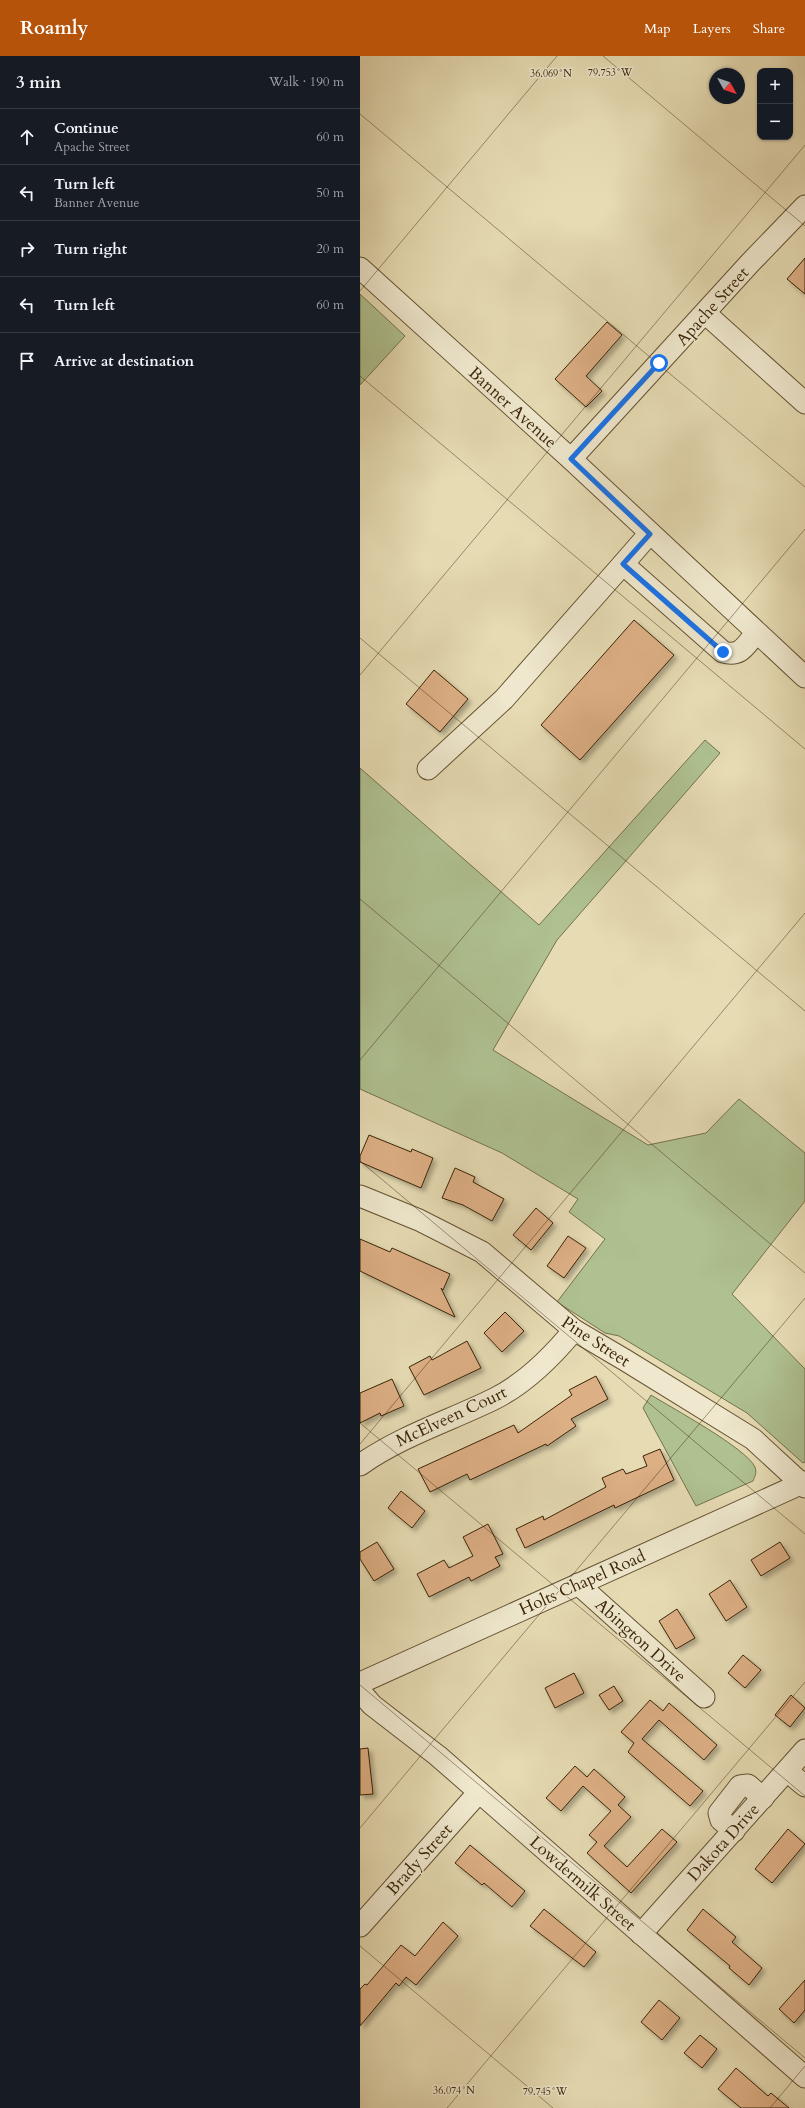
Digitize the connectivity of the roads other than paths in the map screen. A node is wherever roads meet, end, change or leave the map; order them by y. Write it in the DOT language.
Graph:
graph roads {
  1 [pos="805,206"];
  2 [pos="360,268"];
  3 [pos="705,313"];
  4 [pos="805,403"];
  5 [pos="571,459"];
  6 [pos="650,534"];
  7 [pos="623,564"];
  8 [pos="756,633"];
  9 [pos="805,678"];
  10 [pos="428,768"];
  11 [pos="360,1196"];
  12 [pos="574,1330"];
  13 [pos="360,1465"];
  14 [pos="804,1484"];
  15 [pos="578,1584"];
  16 [pos="360,1683"];
  17 [pos="360,1691"];
  18 [pos="704,1697"];
  19 [pos="805,1750"];
  20 [pos="787,1771"];
  21 [pos="805,1786"];
  22 [pos="479,1792"];
  23 [pos="360,1926"];
  24 [pos="641,1934"];
  25 [pos="805,2077"];
  1 -- 3 [label="street, Apache Street"];
  2 -- 5 [label="street, Banner Avenue"];
  3 -- 4 [label="street"];
  3 -- 5 [label="street, Apache Street"];
  5 -- 6 [label="street, Banner Avenue"];
  6 -- 7 [label="street"];
  6 -- 8 [label="street, Banner Avenue"];
  7 -- 8 [label="street"];
  7 -- 10 [label="street"];
  8 -- 9 [label="street, Banner Avenue"];
  11 -- 12 [label="street, Pine Street"];
  12 -- 13 [label="street, McElveen Court"];
  12 -- 14 [label="street, Pine Street"];
  14 -- 15 [label="street, Holts Chapel Road"];
  15 -- 16 [label="street, Holts Chapel Road"];
  15 -- 18 [label="street, Abington Drive"];
  17 -- 22 [label="street, Lowdermilk Street"];
  19 -- 20 [label="street, Dakota Drive"];
  20 -- 21 [label="street"];
  20 -- 24 [label="street, Dakota Drive"];
  22 -- 23 [label="street, Brady Street"];
  22 -- 24 [label="street, Lowdermilk Street"];
  24 -- 25 [label="street, Lowdermilk Street"];
}
